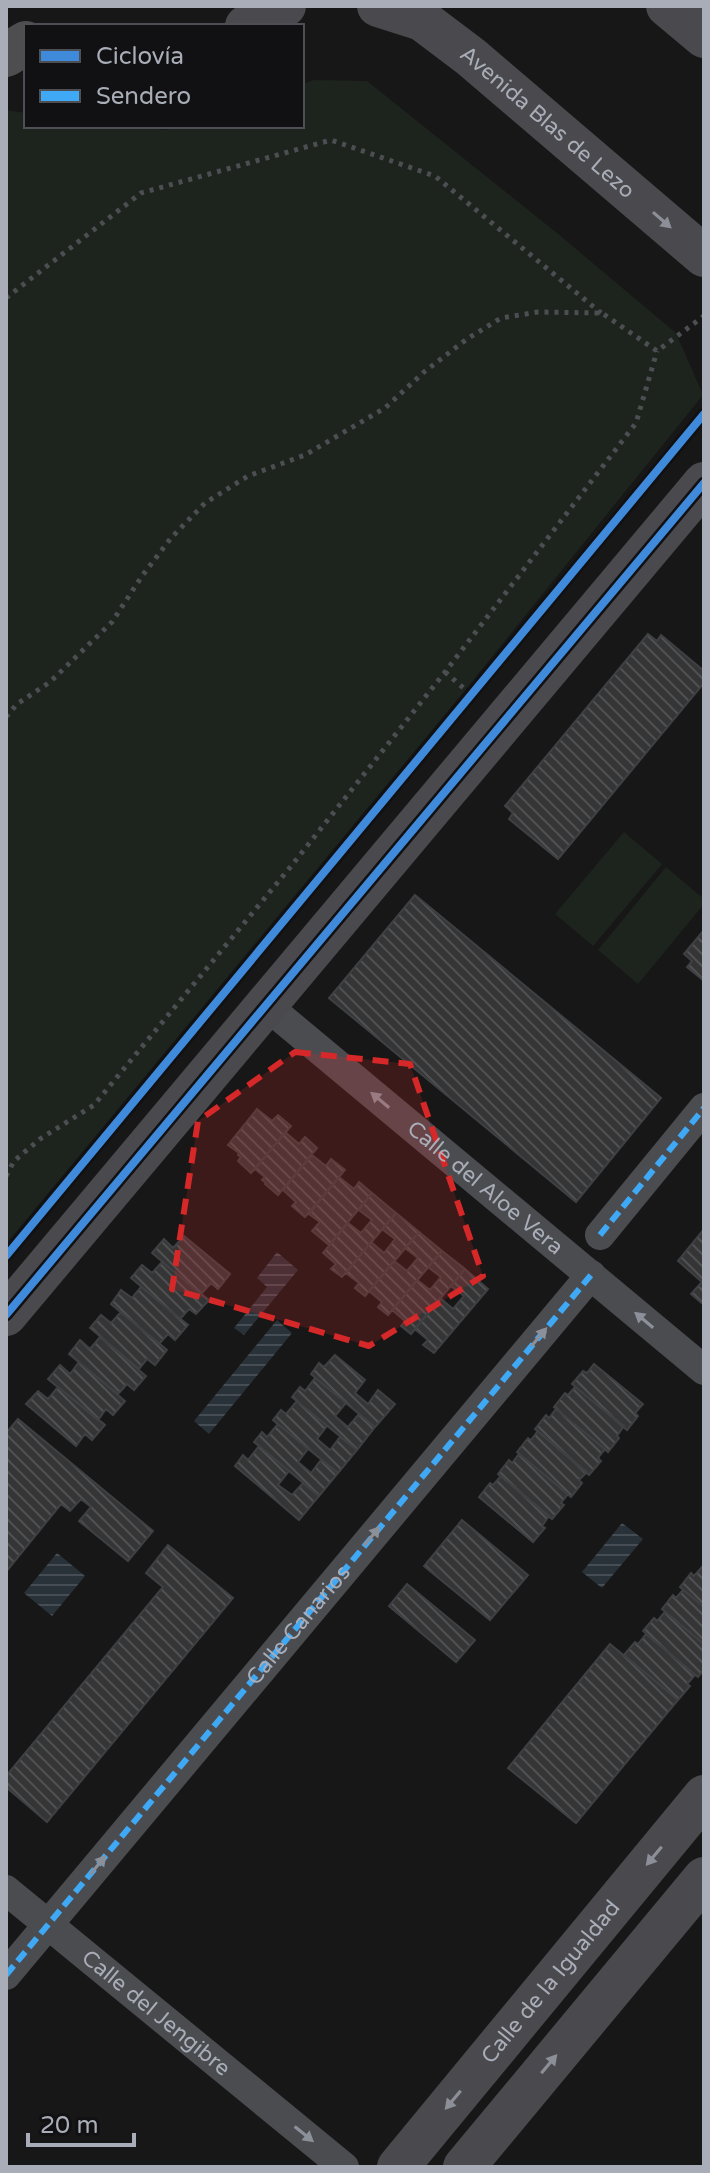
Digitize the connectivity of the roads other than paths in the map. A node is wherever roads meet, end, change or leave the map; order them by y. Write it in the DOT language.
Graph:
graph roads {
  1 [pos="285,6"];
  2 [pos="378,6"];
  3 [pos="667,6"];
  4 [pos="250,24"];
  5 [pos="6,31"];
  6 [pos="704,37"];
  7 [pos="24,41"];
  8 [pos="24,43"];
  9 [pos="6,55"];
  10 [pos="704,256"];
  11 [pos="704,483"];
  12 [pos="267,1006"];
  13 [pos="704,1108"];
  14 [pos="600,1235"];
  15 [pos="591,1275"];
  16 [pos="6,1315"];
  17 [pos="704,1370"];
  18 [pos="704,1796"];
  19 [pos="704,1878"];
  20 [pos="6,1890"];
  21 [pos="48,1925"];
  22 [pos="6,1975"];
  23 [pos="344,2167"];
  24 [pos="398,2167"];
  25 [pos="464,2167"];
  1 -- 4 [label="main road"];
  2 -- 10 [label="main road, Avenida Blas de Lezo, one-way"];
  3 -- 6 [label="main road"];
  5 -- 7 [label="main road"];
  8 -- 9 [label="highway"];
  11 -- 12 [label="main road"];
  15 -- 12 [label="street, Calle del Aloe Vera, one-way"];
  12 -- 16 [label="main road"];
  13 -- 14 [label="street"];
  17 -- 15 [label="street, Calle del Aloe Vera, one-way"];
  21 -- 15 [label="street, Calle Canarios, one-way"];
  18 -- 24 [label="main road, Calle de la Igualdad, one-way"];
  25 -- 19 [label="main road, one-way"];
  20 -- 21 [label="street, Calle del Jengibre"];
  21 -- 22 [label="street, Calle Canarios"];
  21 -- 23 [label="street, Calle del Jengibre, one-way"];
}
